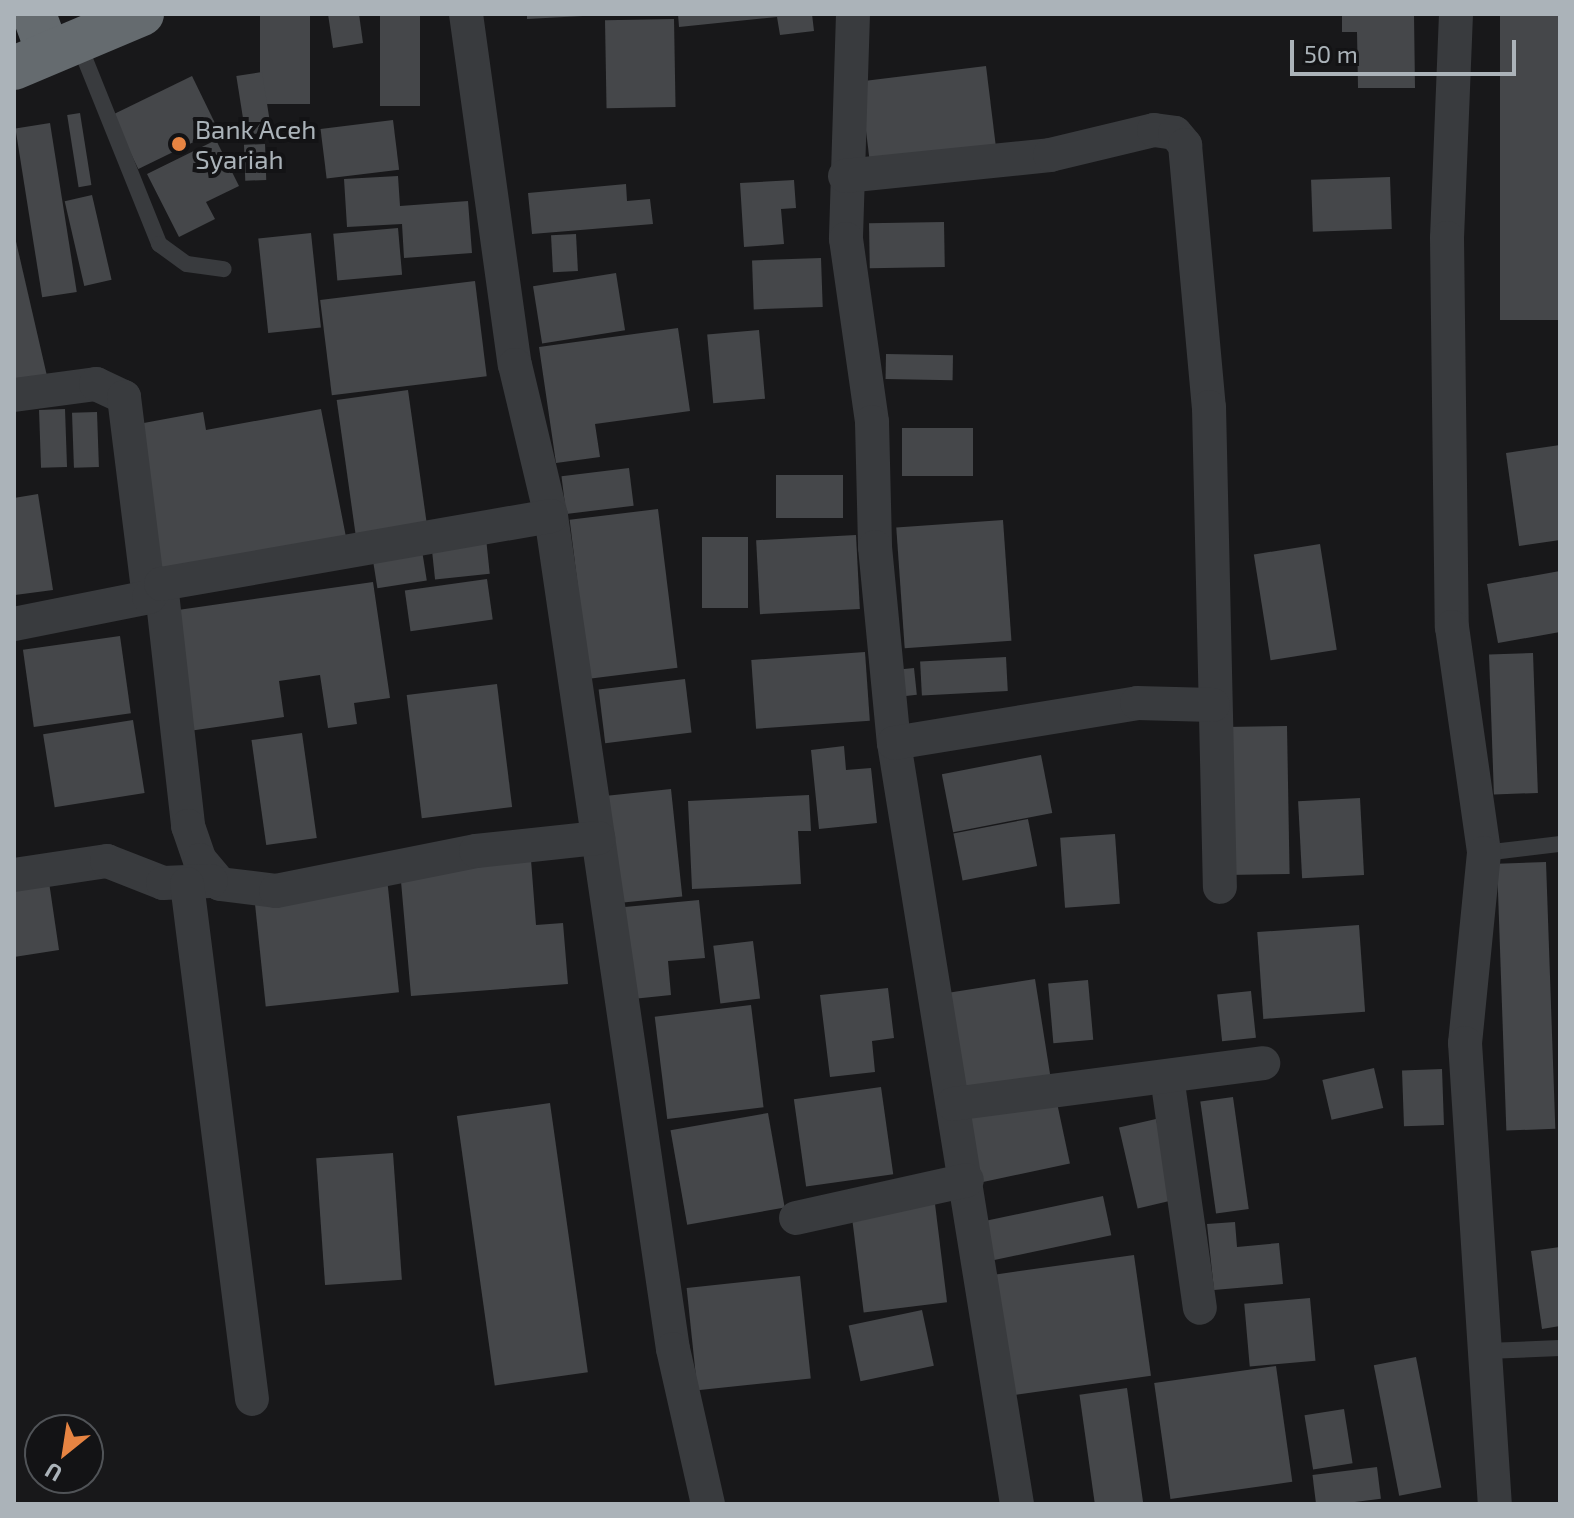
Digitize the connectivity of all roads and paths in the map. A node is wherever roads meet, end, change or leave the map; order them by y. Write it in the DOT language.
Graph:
graph roads {
  1 [pos="142,14"];
  2 [pos="466,14"];
  3 [pos="853,14"];
  4 [pos="1456,14"];
  5 [pos="14,21"];
  6 [pos="41,38"];
  7 [pos="845,176"];
  8 [pos="224,269"];
  9 [pos="14,395"];
  10 [pos="551,516"];
  11 [pos="155,591"];
  12 [pos="14,624"];
  13 [pos="1213,705"];
  14 [pos="894,743"];
  15 [pos="598,838"];
  16 [pos="1560,844"];
  17 [pos="1498,852"];
  18 [pos="14,875"];
  19 [pos="201,882"];
  20 [pos="1220,887"];
  21 [pos="1263,1063"];
  22 [pos="1167,1077"];
  23 [pos="953,1104"];
  24 [pos="967,1180"];
  25 [pos="796,1218"];
  26 [pos="1200,1308"];
  27 [pos="1560,1348"];
  28 [pos="1486,1351"];
  29 [pos="252,1399"];
  30 [pos="708,1504"];
  31 [pos="1017,1504"];
  32 [pos="1495,1504"];
  1 -- 6 [label="highway"];
  2 -- 10 [label="street"];
  3 -- 7 [label="street"];
  4 -- 17 [label="street"];
  5 -- 6 [label="highway"];
  6 -- 8 [label="lane"];
  7 -- 13 [label="street"];
  7 -- 14 [label="street"];
  9 -- 11 [label="street"];
  10 -- 11 [label="street"];
  10 -- 15 [label="street"];
  11 -- 12 [label="street"];
  11 -- 19 [label="street"];
  13 -- 14 [label="street"];
  13 -- 20 [label="street"];
  14 -- 23 [label="street"];
  15 -- 19 [label="street"];
  15 -- 30 [label="street"];
  16 -- 17 [label="lane"];
  17 -- 28 [label="street"];
  18 -- 19 [label="street"];
  19 -- 29 [label="street"];
  21 -- 22 [label="street"];
  22 -- 23 [label="street"];
  22 -- 26 [label="street"];
  23 -- 24 [label="street"];
  24 -- 25 [label="street"];
  24 -- 31 [label="street"];
  27 -- 28 [label="lane"];
  28 -- 32 [label="street"];
}
